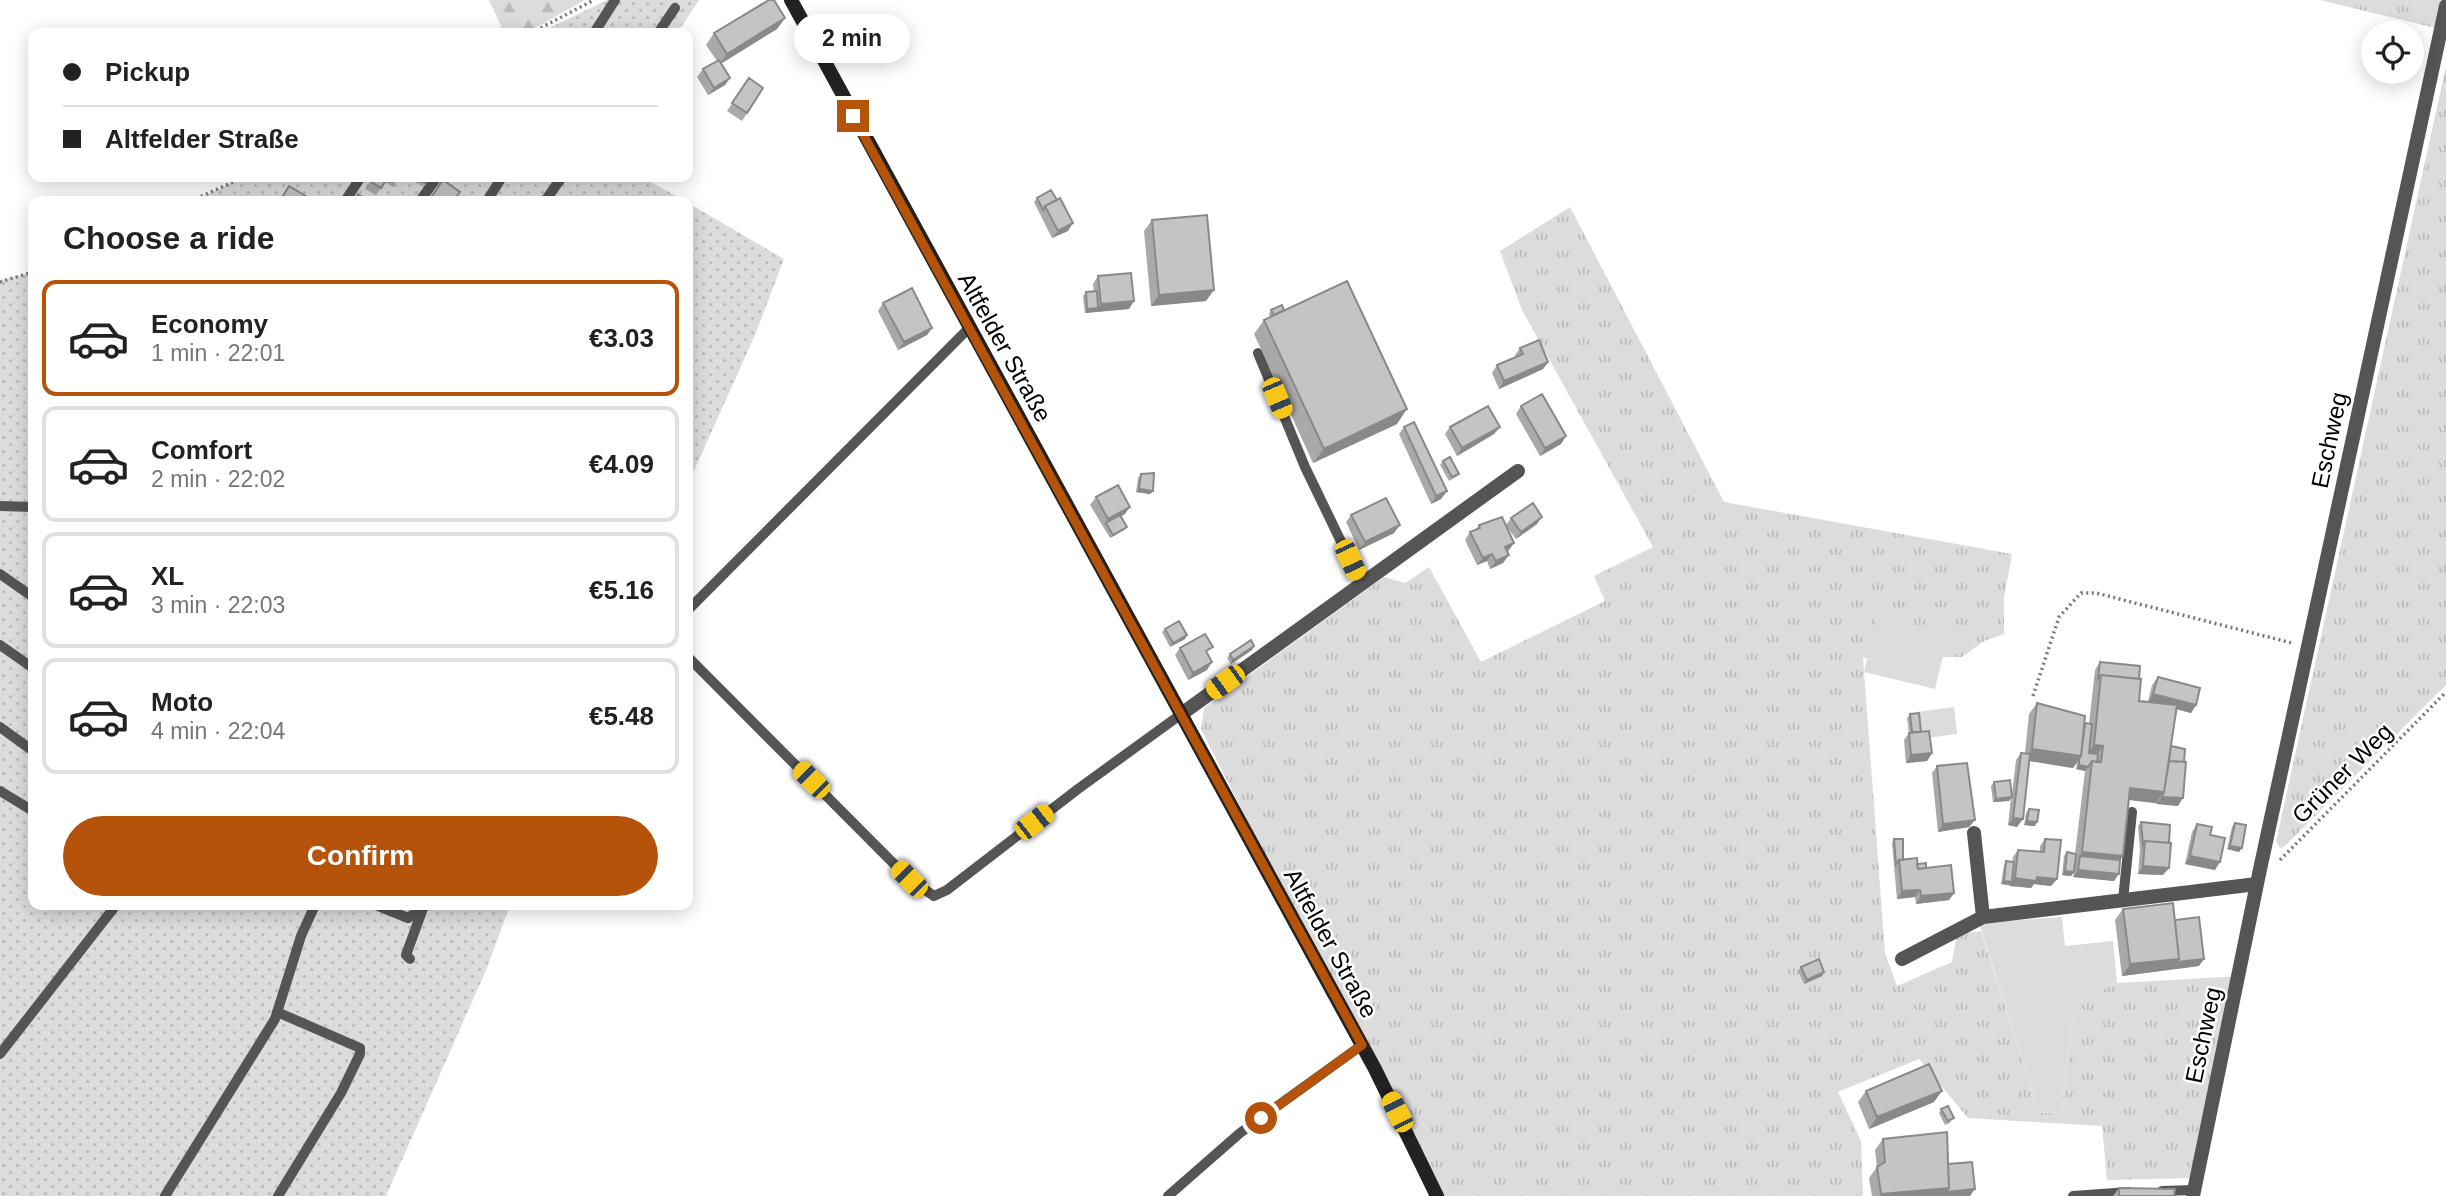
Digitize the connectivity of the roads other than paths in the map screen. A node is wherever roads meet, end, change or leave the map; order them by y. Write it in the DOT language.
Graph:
graph roads {
  1 [pos="615,0"];
  2 [pos="791,0"];
  3 [pos="2446,6"];
  4 [pos="675,8"];
  5 [pos="597,28"];
  6 [pos="661,28"];
  7 [pos="969,328"];
  8 [pos="1258,353"];
  9 [pos="1518,471"];
  10 [pos="0,506"];
  11 [pos="28,507"];
  12 [pos="0,574"];
  13 [pos="1361,583"];
  14 [pos="28,594"];
  15 [pos="693,605"];
  16 [pos="0,645"];
  17 [pos="693,662"];
  18 [pos="28,665"];
  19 [pos="1180,715"];
  20 [pos="0,727"];
  21 [pos="28,747"];
  22 [pos="0,791"];
  23 [pos="28,808"];
  24 [pos="2132,812"];
  25 [pos="1974,833"];
  26 [pos="2258,879"];
  27 [pos="2123,900"];
  28 [pos="112,910"];
  29 [pos="313,910"];
  30 [pos="388,910"];
  31 [pos="421,910"];
  32 [pos="423,910"];
  33 [pos="1983,918"];
  34 [pos="410,959"];
  35 [pos="1902,959"];
  36 [pos="278,1012"];
  37 [pos="1362,1045"];
  38 [pos="0,1054"];
  39 [pos="2194,1193"];
  40 [pos="165,1196"];
  41 [pos="278,1196"];
  42 [pos="1168,1196"];
  43 [pos="1437,1196"];
  44 [pos="2073,1196"];
  1 -- 5 [label="lane"];
  2 -- 7 [label="street, Altfelder Straße"];
  3 -- 26 [label="street, Eschweg"];
  4 -- 6 [label="lane"];
  7 -- 15 [label="lane"];
  7 -- 19 [label="street, Altfelder Straße"];
  8 -- 13 [label="lane"];
  9 -- 13 [label="street"];
  10 -- 11 [label="lane"];
  12 -- 14 [label="lane"];
  13 -- 19 [label="street"];
  16 -- 18 [label="lane"];
  17 -- 19 [label="lane"];
  19 -- 37 [label="street, Altfelder Straße"];
  20 -- 21 [label="lane"];
  22 -- 23 [label="lane"];
  24 -- 27 [label="lane"];
  25 -- 33 [label="street"];
  26 -- 27 [label="street"];
  26 -- 39 [label="street, Eschweg"];
  27 -- 33 [label="street"];
  28 -- 38 [label="lane"];
  29 -- 36 [label="lane"];
  30 -- 31 [label="lane"];
  32 -- 34 [label="lane"];
  33 -- 35 [label="street"];
  36 -- 40 [label="lane"];
  36 -- 41 [label="lane"];
  37 -- 42 [label="lane"];
  37 -- 43 [label="street, Altfelder Straße"];
  39 -- 44 [label="lane"];
}
